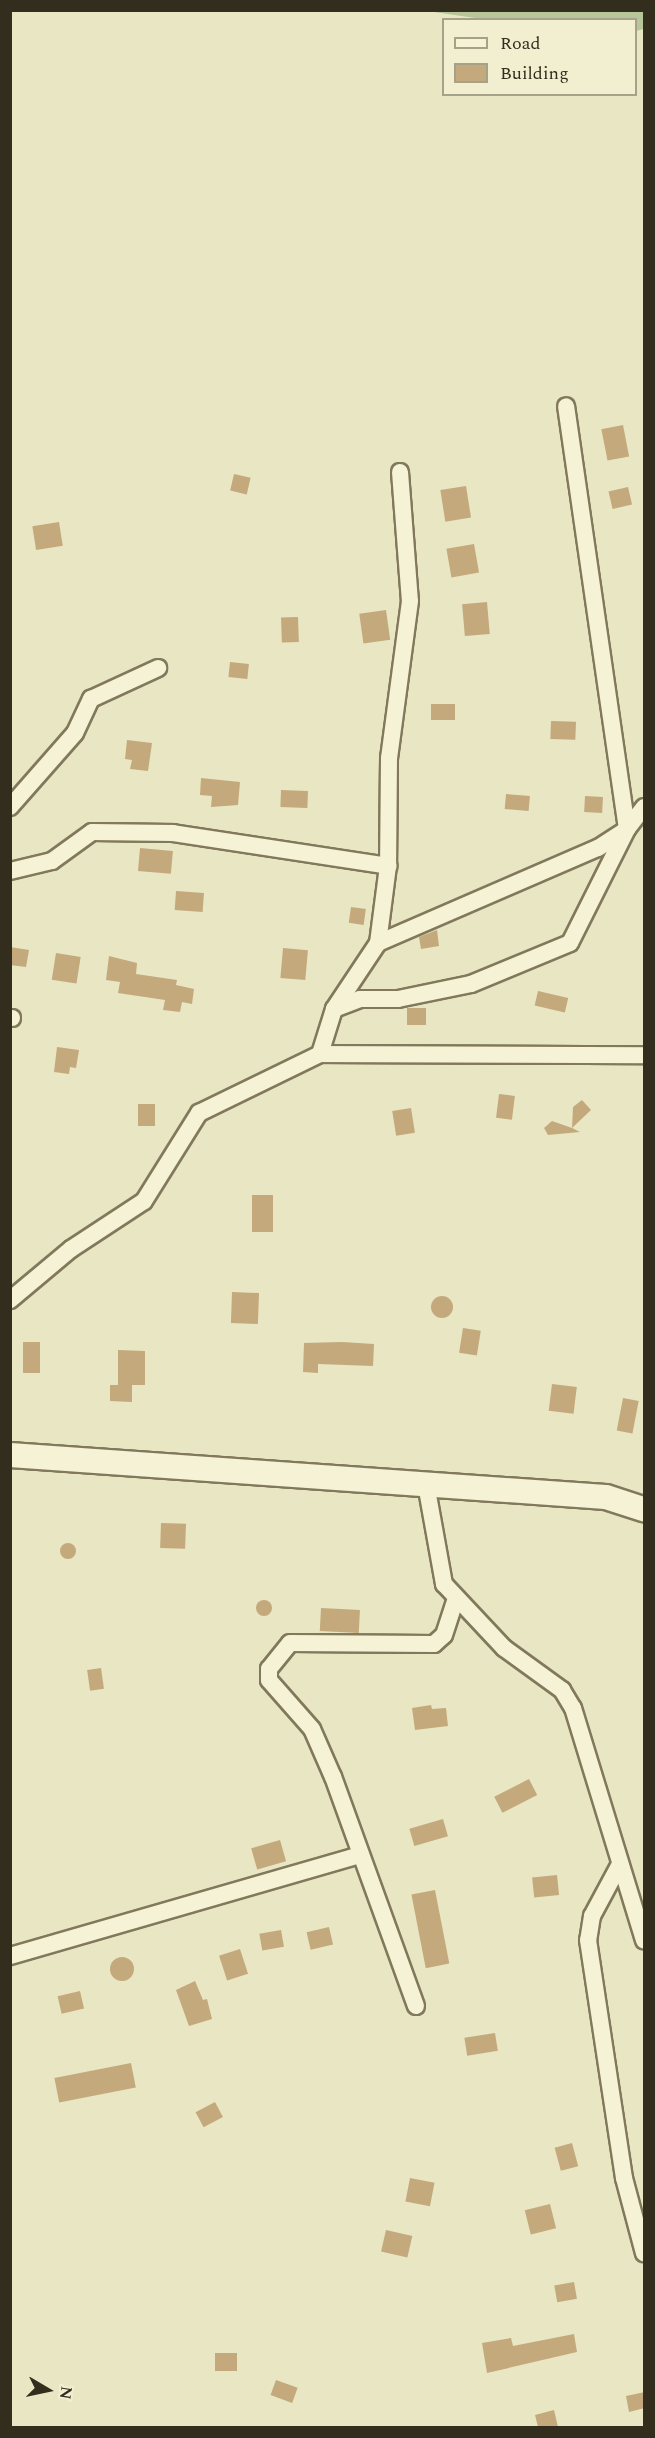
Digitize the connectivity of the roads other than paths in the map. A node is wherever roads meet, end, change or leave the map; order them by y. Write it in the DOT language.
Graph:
graph roads {
  1 [pos="566,406"];
  2 [pos="400,472"];
  3 [pos="158,668"];
  4 [pos="10,807"];
  5 [pos="645,807"];
  6 [pos="627,829"];
  7 [pos="388,866"];
  8 [pos="10,871"];
  9 [pos="378,943"];
  10 [pos="334,1009"];
  11 [pos="320,1054"];
  12 [pos="645,1055"];
  13 [pos="10,1300"];
  14 [pos="10,1455"];
  15 [pos="426,1484"];
  16 [pos="645,1509"];
  17 [pos="456,1598"];
  18 [pos="359,1854"];
  19 [pos="620,1864"];
  20 [pos="645,1940"];
  21 [pos="10,1956"];
  22 [pos="416,2006"];
  23 [pos="645,2253"];
  1 -- 6 [label="street"];
  2 -- 7 [label="street"];
  3 -- 4 [label="street"];
  5 -- 6 [label="street"];
  6 -- 9 [label="street"];
  6 -- 10 [label="street"];
  7 -- 8 [label="street"];
  7 -- 9 [label="street"];
  9 -- 10 [label="street"];
  10 -- 11 [label="street"];
  11 -- 12 [label="street"];
  11 -- 13 [label="street"];
  14 -- 15 [label="main road"];
  15 -- 16 [label="main road"];
  15 -- 17 [label="street"];
  17 -- 18 [label="street"];
  17 -- 19 [label="street"];
  18 -- 21 [label="street"];
  18 -- 22 [label="street"];
  19 -- 20 [label="street"];
  19 -- 23 [label="street"];
}
